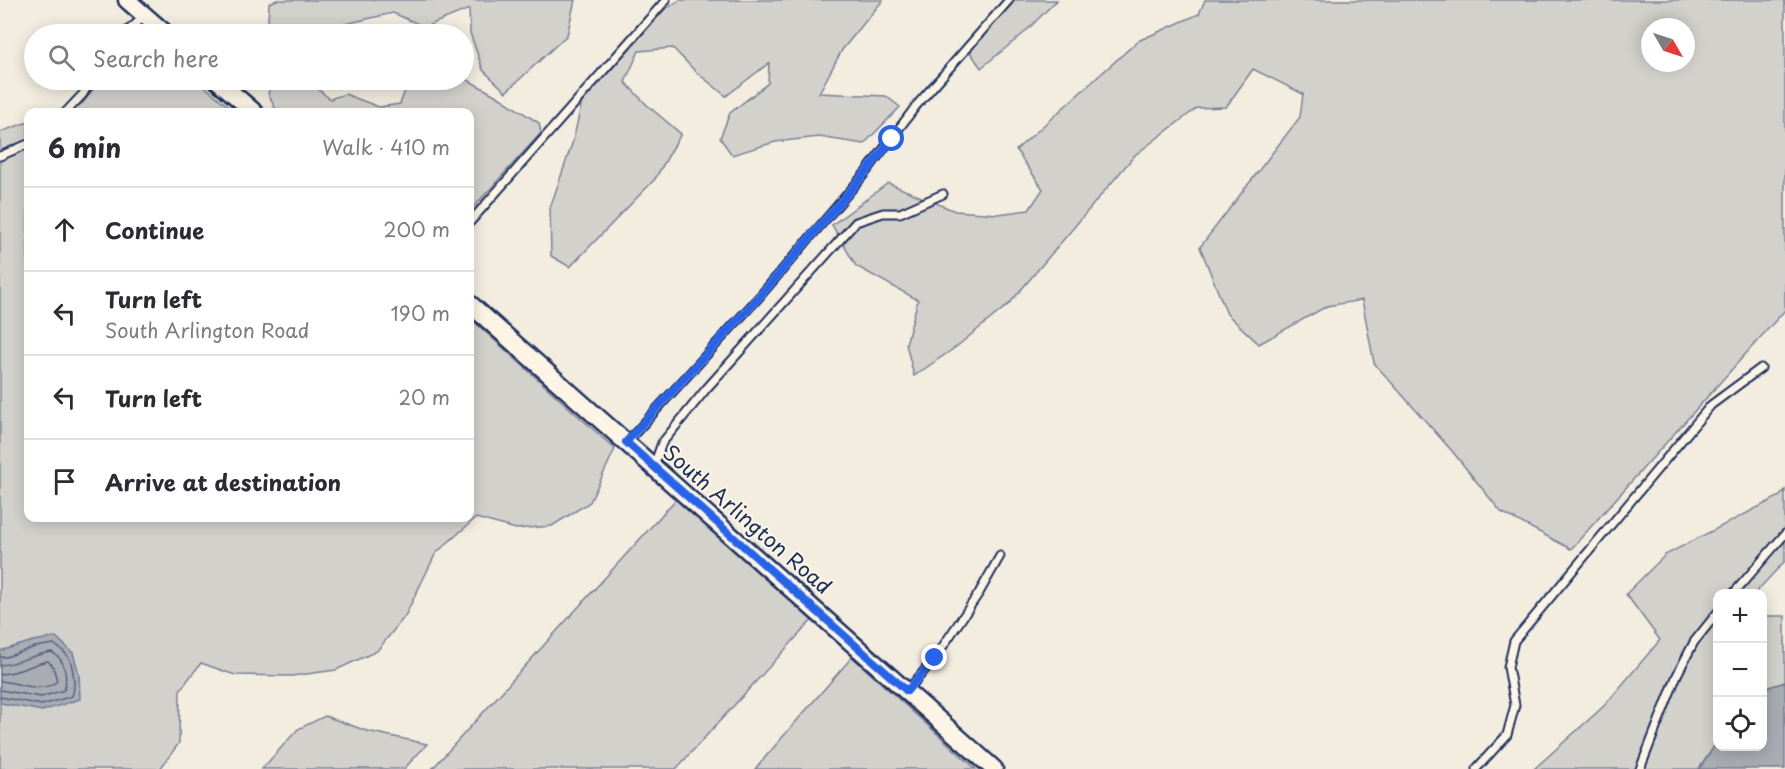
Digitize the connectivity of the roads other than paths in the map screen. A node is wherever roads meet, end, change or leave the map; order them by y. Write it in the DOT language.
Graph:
graph roads {
  1 [pos="127,0"];
  2 [pos="666,0"];
  3 [pos="1009,0"];
  4 [pos="145,16"];
  5 [pos="136,24"];
  6 [pos="154,24"];
  7 [pos="85,90"];
  8 [pos="229,90"];
  9 [pos="70,108"];
  10 [pos="249,108"];
  11 [pos="24,146"];
  12 [pos="0,156"];
  13 [pos="943,194"];
  14 [pos="474,217"];
  15 [pos="474,308"];
  16 [pos="1761,368"];
  17 [pos="626,442"];
  18 [pos="653,468"];
  19 [pos="1785,534"];
  20 [pos="1000,556"];
  21 [pos="1737,589"];
  22 [pos="1713,618"];
  23 [pos="907,691"];
  24 [pos="994,769"];
  25 [pos="1476,769"];
  26 [pos="1640,769"];
  1 -- 4 [label="street"];
  2 -- 14 [label="lane"];
  3 -- 17 [label="lane"];
  4 -- 5 [label="lane"];
  4 -- 6 [label="street"];
  7 -- 9 [label="lane"];
  8 -- 10 [label="street"];
  11 -- 12 [label="lane"];
  13 -- 18 [label="lane"];
  15 -- 17 [label="street, South Arlington Road"];
  16 -- 25 [label="lane"];
  17 -- 18 [label="street, South Arlington Road"];
  18 -- 23 [label="street, South Arlington Road"];
  19 -- 21 [label="lane"];
  20 -- 23 [label="lane"];
  22 -- 26 [label="lane"];
  23 -- 24 [label="street, South Arlington Road"];
}
